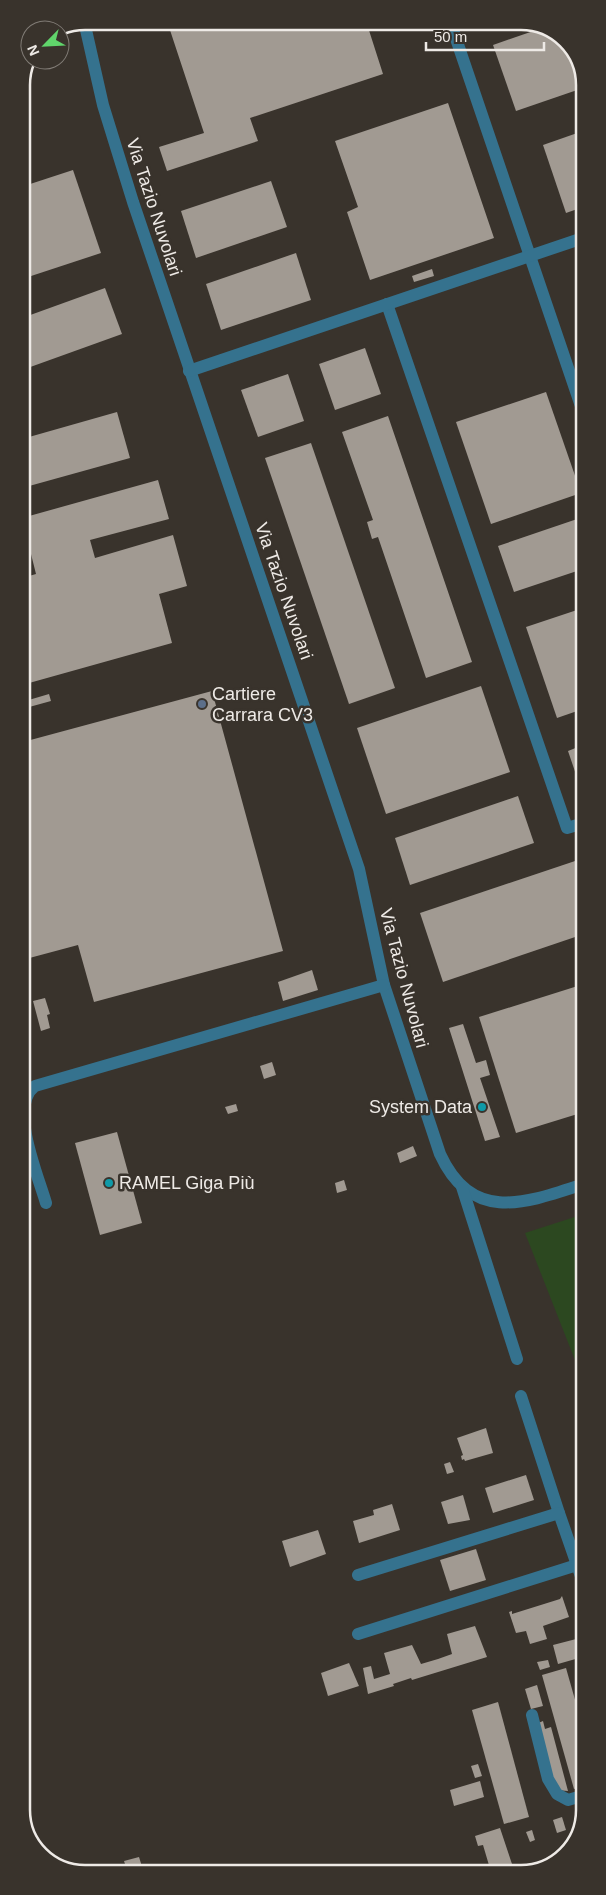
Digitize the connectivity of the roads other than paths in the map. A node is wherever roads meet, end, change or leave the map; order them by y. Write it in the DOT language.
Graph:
graph roads {
  1 [pos="86,30"];
  2 [pos="453,30"];
  3 [pos="576,240"];
  4 [pos="530,256"];
  5 [pos="387,304"];
  6 [pos="189,371"];
  7 [pos="576,391"];
  8 [pos="576,825"];
  9 [pos="384,985"];
  10 [pos="30,1090"];
  11 [pos="30,1149"];
  12 [pos="576,1186"];
  13 [pos="462,1187"];
  14 [pos="46,1203"];
  15 [pos="517,1359"];
  16 [pos="521,1396"];
  17 [pos="559,1513"];
  18 [pos="576,1562"];
  19 [pos="576,1565"];
  20 [pos="358,1575"];
  21 [pos="358,1634"];
  22 [pos="532,1715"];
  23 [pos="576,1798"];
  1 -- 6 [label="street, Via Tazio Nuvolari"];
  2 -- 4 [label="street"];
  3 -- 4 [label="street"];
  4 -- 5 [label="street"];
  4 -- 7 [label="street"];
  5 -- 6 [label="street"];
  5 -- 8 [label="street"];
  6 -- 9 [label="street, Via Tazio Nuvolari"];
  9 -- 10 [label="street"];
  9 -- 13 [label="street, Via Tazio Nuvolari"];
  11 -- 14 [label="street"];
  12 -- 13 [label="street, Via Tazio Nuvolari"];
  13 -- 15 [label="street"];
  16 -- 17 [label="street"];
  17 -- 18 [label="street"];
  17 -- 20 [label="street"];
  19 -- 21 [label="street"];
  22 -- 23 [label="street"];
}
